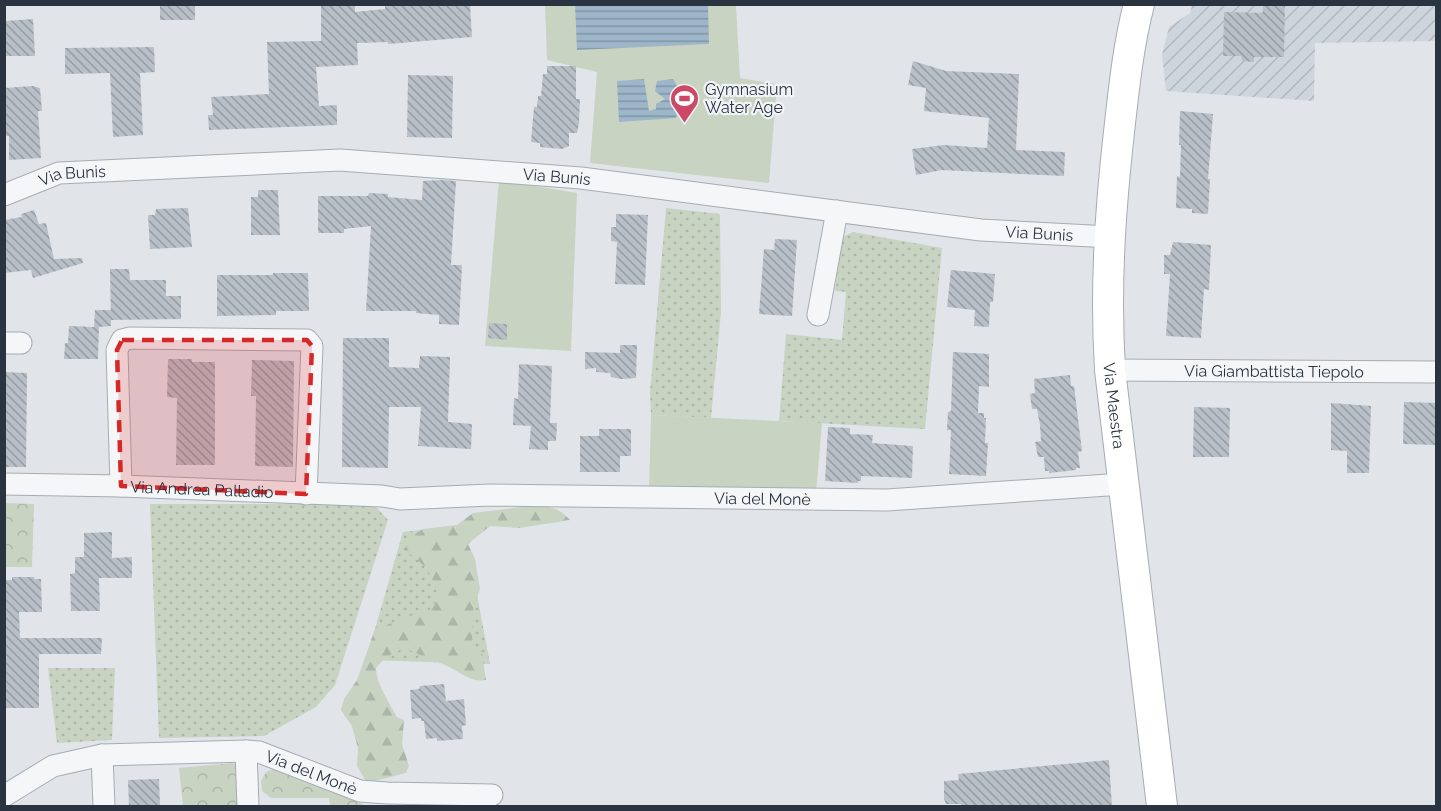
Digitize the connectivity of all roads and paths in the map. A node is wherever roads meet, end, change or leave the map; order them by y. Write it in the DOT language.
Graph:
graph roads {
  1 [pos="1139,4"];
  2 [pos="4,195"];
  3 [pos="837,211"];
  4 [pos="1110,237"];
  5 [pos="818,315"];
  6 [pos="1110,370"];
  7 [pos="1437,372"];
  8 [pos="4,484"];
  9 [pos="1123,484"];
  10 [pos="121,486"];
  11 [pos="306,494"];
  12 [pos="400,499"];
  13 [pos="246,751"];
  14 [pos="102,755"];
  15 [pos="492,795"];
  16 [pos="4,796"];
  17 [pos="414,800"];
  18 [pos="104,807"];
  19 [pos="248,807"];
  20 [pos="1162,807"];
  1 -- 4 [label="main road, Via Maestra"];
  2 -- 3 [label="street, Via Bunis"];
  3 -- 4 [label="street, Via Bunis"];
  3 -- 5 [label="street"];
  4 -- 6 [label="main road, Via Maestra"];
  6 -- 7 [label="street, Via Giambattista Tiepolo"];
  6 -- 9 [label="main road, Via Maestra"];
  8 -- 10 [label="street, Via Andrea Palladio"];
  9 -- 12 [label="street, Via del Monè"];
  9 -- 20 [label="main road, Via Maestra"];
  10 -- 11 [label="street, Via Andrea Palladio"];
  10 -- 11 [label="street"];
  11 -- 12 [label="street, Via Andrea Palladio"];
  13 -- 14 [label="street, Via del Monè"];
  13 -- 17 [label="street, Via del Monè"];
  13 -- 19 [label="street, Via del Monè"];
  14 -- 16 [label="street, Via del Monè"];
  14 -- 18 [label="street"];
  15 -- 17 [label="street, Via del Monè"];
}
